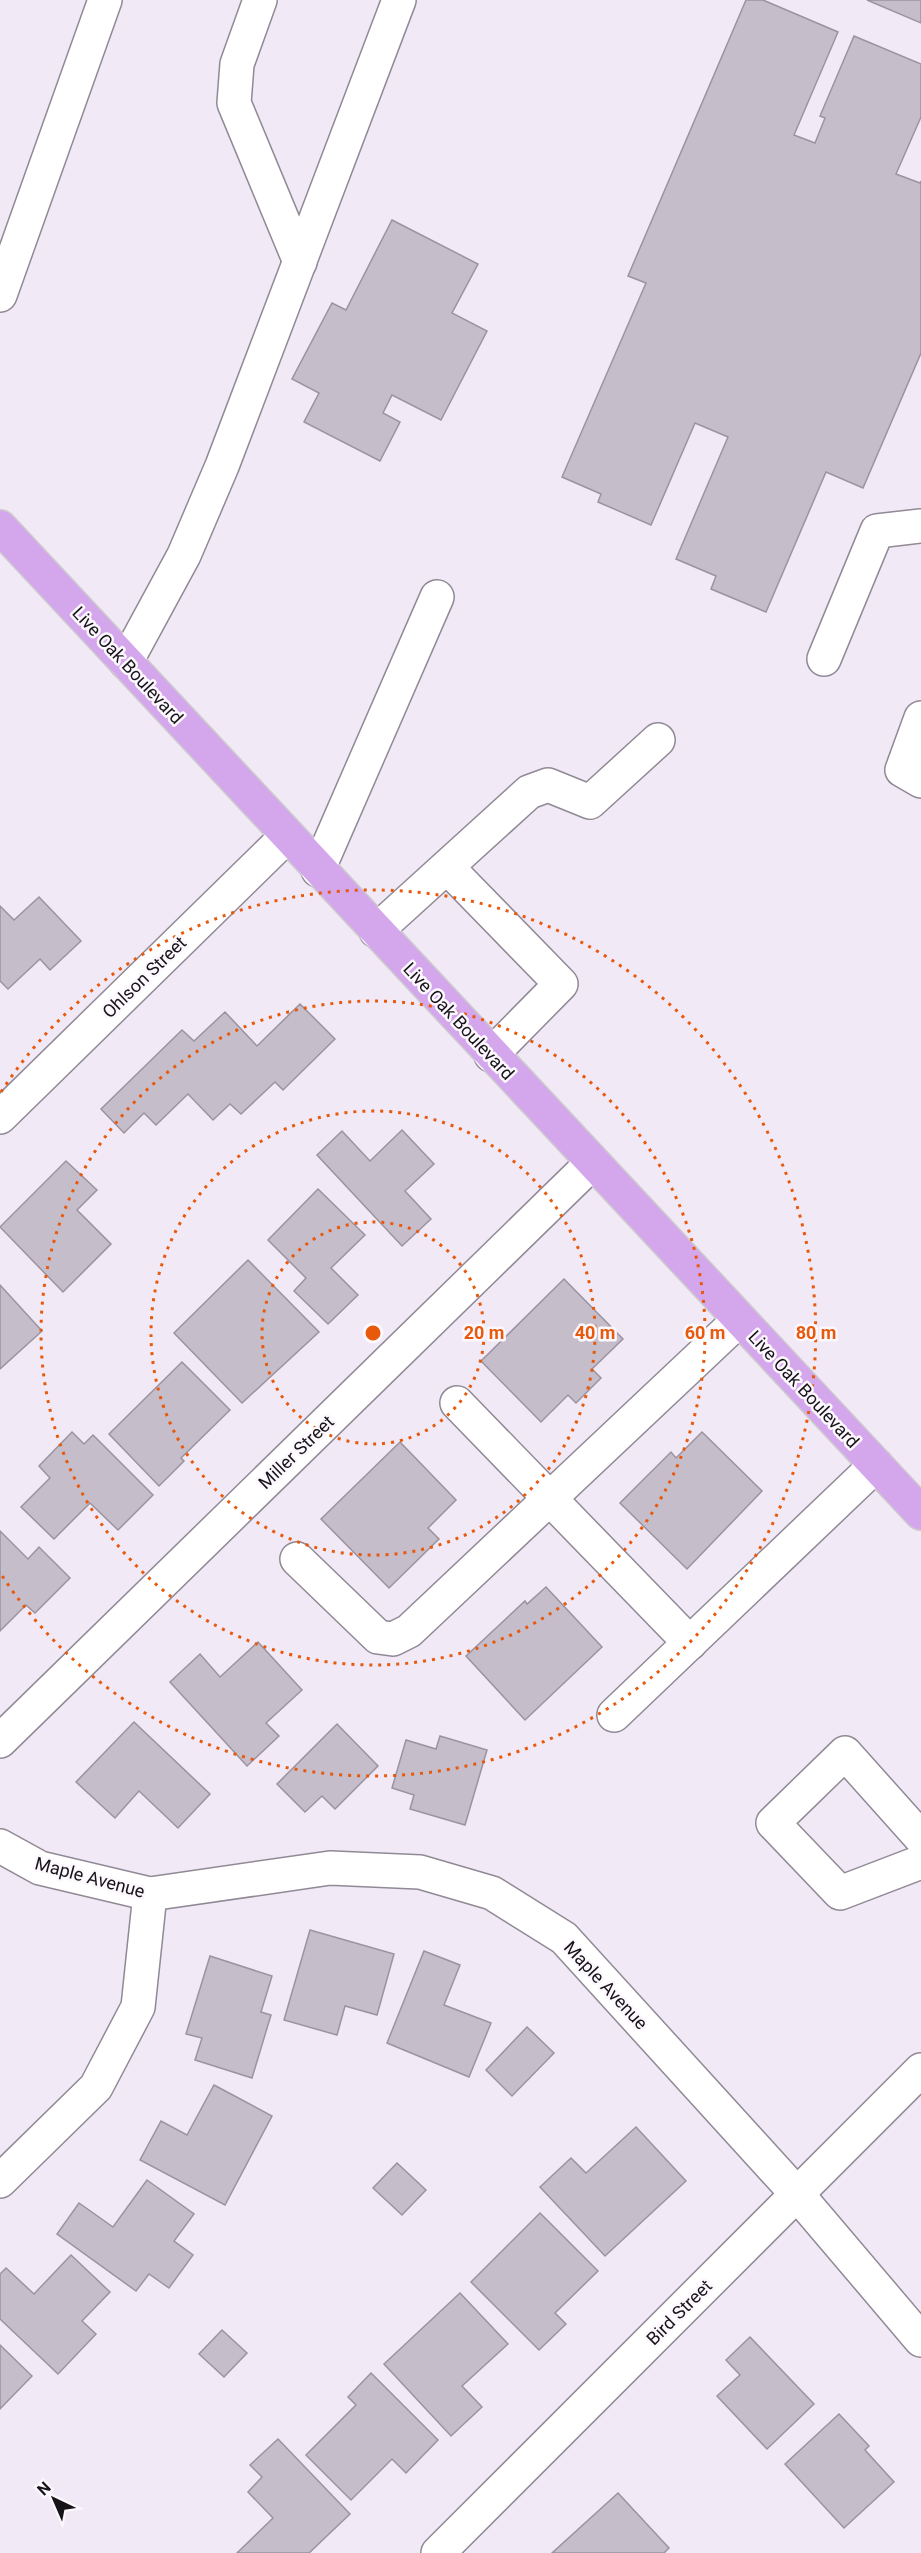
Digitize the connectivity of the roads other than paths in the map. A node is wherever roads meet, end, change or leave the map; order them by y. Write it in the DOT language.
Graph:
graph roads {
  1 [pos="105,0"];
  2 [pos="260,0"];
  3 [pos="399,0"];
  4 [pos="300,262"];
  5 [pos="0,295"];
  6 [pos="921,525"];
  7 [pos="2,533"];
  8 [pos="437,597"];
  9 [pos="824,659"];
  10 [pos="126,662"];
  11 [pos="921,718"];
  12 [pos="658,740"];
  13 [pos="921,781"];
  14 [pos="287,836"];
  15 [pos="447,867"];
  16 [pos="318,870"];
  17 [pos="376,931"];
  18 [pos="490,1054"];
  19 [pos="0,1117"];
  20 [pos="592,1163"];
  21 [pos="739,1320"];
  22 [pos="457,1403"];
  23 [pos="876,1465"];
  24 [pos="550,1498"];
  25 [pos="921,1513"];
  26 [pos="297,1559"];
  27 [pos="690,1643"];
  28 [pos="614,1716"];
  29 [pos="0,1741"];
  30 [pos="921,1838"];
  31 [pos="0,1846"];
  32 [pos="921,1862"];
  33 [pos="150,1894"];
  34 [pos="921,2070"];
  35 [pos="0,2181"];
  36 [pos="797,2194"];
  37 [pos="921,2340"];
  38 [pos="438,2553"];
  1 -- 5 [label="street"];
  2 -- 4 [label="street"];
  3 -- 4 [label="street"];
  4 -- 10 [label="street"];
  6 -- 9 [label="street"];
  7 -- 10 [label="main road, Live Oak Boulevard"];
  8 -- 16 [label="street"];
  10 -- 14 [label="main road, Live Oak Boulevard"];
  11 -- 13 [label="street"];
  12 -- 15 [label="street"];
  14 -- 16 [label="main road, Live Oak Boulevard"];
  14 -- 19 [label="street, Ohlson Street"];
  15 -- 17 [label="street"];
  15 -- 18 [label="street"];
  16 -- 17 [label="main road, Live Oak Boulevard"];
  17 -- 18 [label="main road, Live Oak Boulevard"];
  18 -- 20 [label="main road, Live Oak Boulevard"];
  20 -- 21 [label="main road, Live Oak Boulevard"];
  20 -- 29 [label="street, Miller Street"];
  21 -- 23 [label="main road, Live Oak Boulevard"];
  21 -- 24 [label="street"];
  22 -- 24 [label="street"];
  23 -- 25 [label="main road, Live Oak Boulevard"];
  23 -- 27 [label="street"];
  24 -- 26 [label="street"];
  24 -- 27 [label="street"];
  27 -- 28 [label="street"];
  30 -- 32 [label="street"];
  31 -- 33 [label="street, Maple Avenue"];
  33 -- 35 [label="street"];
  33 -- 36 [label="street, Maple Avenue"];
  34 -- 36 [label="street, Bird Street"];
  36 -- 37 [label="street, Maple Avenue"];
  36 -- 38 [label="street, Bird Street"];
}
